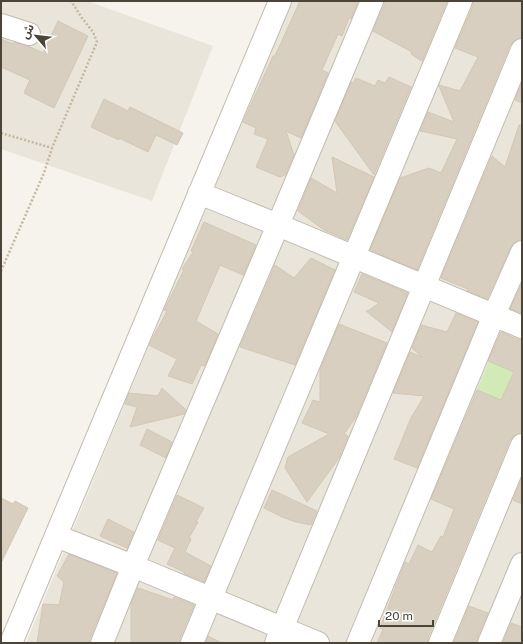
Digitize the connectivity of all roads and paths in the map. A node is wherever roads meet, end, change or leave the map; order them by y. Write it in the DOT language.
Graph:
graph roads {
  1 [pos="71,1"];
  2 [pos="280,1"];
  3 [pos="372,1"];
  4 [pos="461,1"];
  5 [pos="1,25"];
  6 [pos="29,34"];
  7 [pos="522,50"];
  8 [pos="1,133"];
  9 [pos="52,148"];
  10 [pos="199,193"];
  11 [pos="278,225"];
  12 [pos="522,252"];
  13 [pos="354,257"];
  14 [pos="1,272"];
  15 [pos="424,286"];
  16 [pos="494,315"];
  17 [pos="522,327"];
  18 [pos="522,445"];
  19 [pos="56,536"];
  20 [pos="522,564"];
  21 [pos="133,566"];
  22 [pos="210,599"];
  23 [pos="279,636"];
  24 [pos="11,643"];
  25 [pos="102,643"];
  26 [pos="192,643"];
  27 [pos="318,643"];
  28 [pos="358,643"];
  29 [pos="440,643"];
  30 [pos="489,643"];
  1 -- 9 [label="path"];
  2 -- 10 [label="street"];
  3 -- 11 [label="street"];
  4 -- 13 [label="street"];
  5 -- 6 [label="street"];
  7 -- 15 [label="street"];
  8 -- 9 [label="path"];
  9 -- 14 [label="path"];
  10 -- 11 [label="street"];
  10 -- 19 [label="street"];
  11 -- 13 [label="street"];
  11 -- 21 [label="street"];
  12 -- 16 [label="street"];
  13 -- 15 [label="street"];
  13 -- 22 [label="street"];
  15 -- 16 [label="street"];
  15 -- 23 [label="street"];
  16 -- 17 [label="street"];
  16 -- 28 [label="street"];
  18 -- 29 [label="street"];
  19 -- 21 [label="street"];
  19 -- 24 [label="street"];
  20 -- 30 [label="street"];
  21 -- 22 [label="street"];
  21 -- 25 [label="street"];
  22 -- 23 [label="street"];
  22 -- 26 [label="street"];
  23 -- 27 [label="street"];
}
